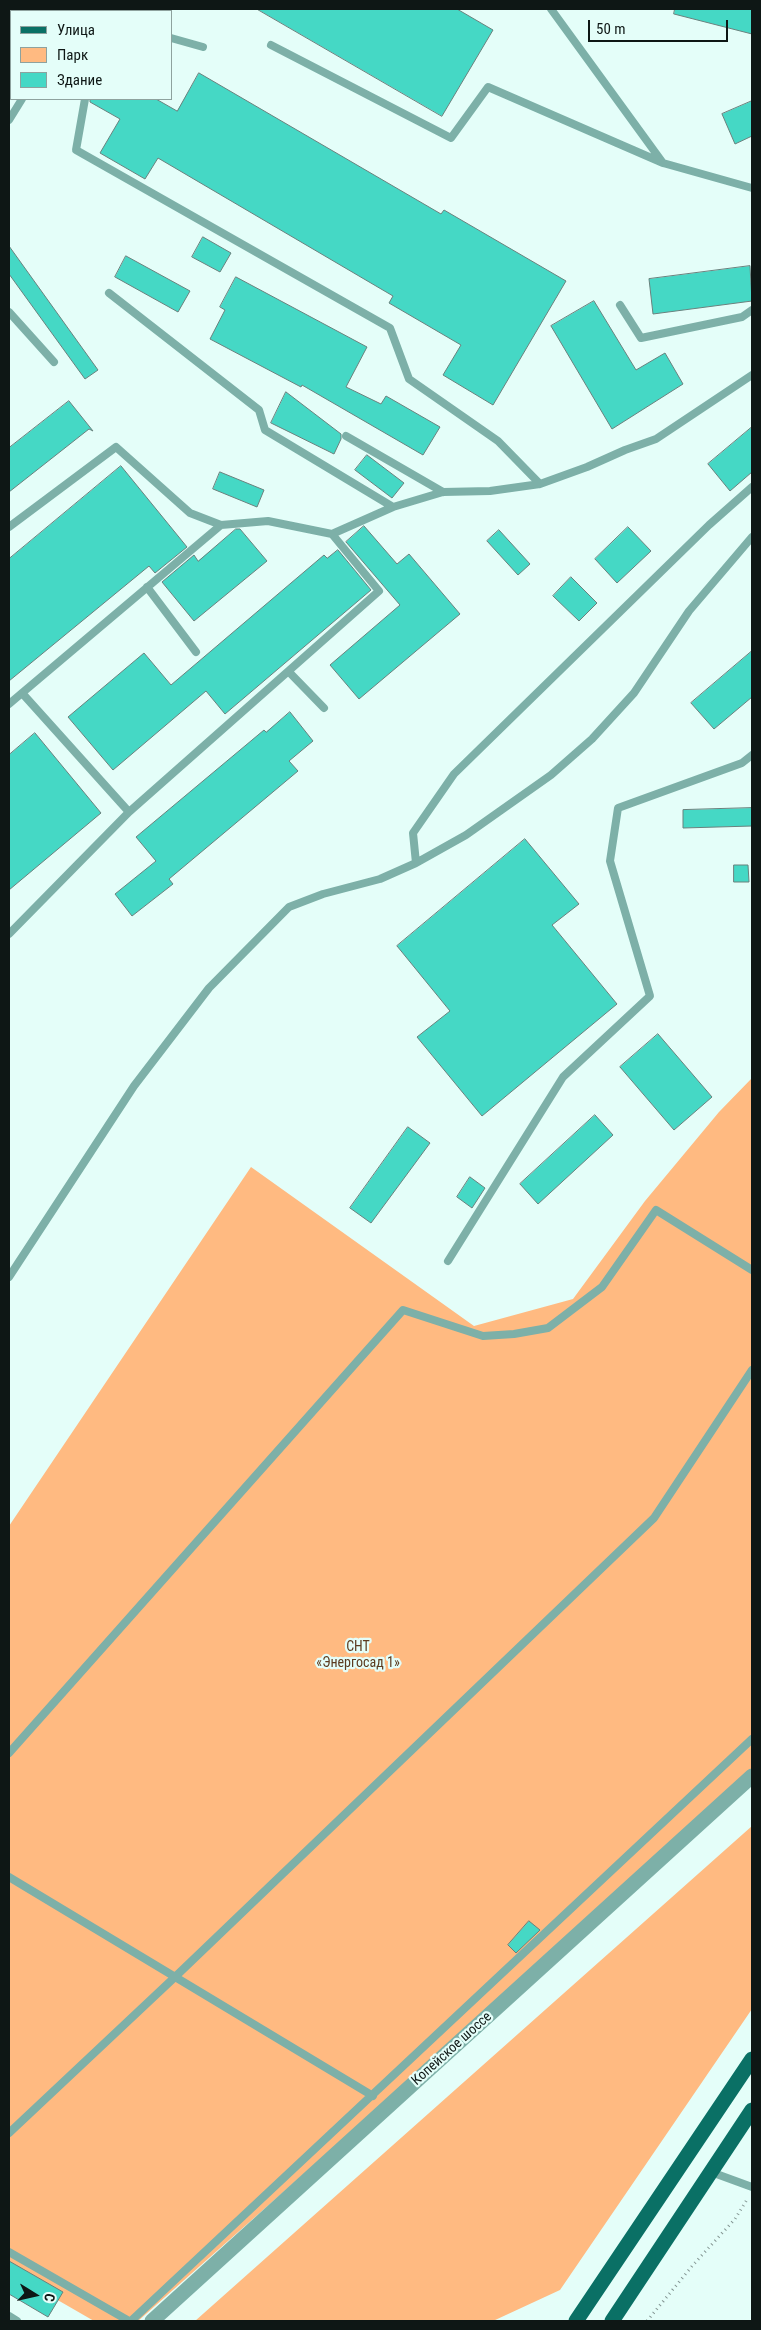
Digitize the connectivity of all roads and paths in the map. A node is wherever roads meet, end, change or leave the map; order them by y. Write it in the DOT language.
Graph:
graph roads {
  1 [pos="551,9"];
  2 [pos="172,38"];
  3 [pos="271,45"];
  4 [pos="203,47"];
  5 [pos="21,100"];
  6 [pos="84,100"];
  7 [pos="9,120"];
  8 [pos="663,163"];
  9 [pos="752,188"];
  10 [pos="109,293"];
  11 [pos="620,305"];
  12 [pos="752,310"];
  13 [pos="9,312"];
  14 [pos="54,362"];
  15 [pos="752,375"];
  16 [pos="346,436"];
  17 [pos="540,484"];
  18 [pos="752,488"];
  19 [pos="443,492"];
  20 [pos="393,507"];
  21 [pos="221,525"];
  22 [pos="9,527"];
  23 [pos="332,534"];
  24 [pos="752,537"];
  25 [pos="147,587"];
  26 [pos="196,652"];
  27 [pos="289,672"];
  28 [pos="22,693"];
  29 [pos="9,704"];
  30 [pos="324,708"];
  31 [pos="752,755"];
  32 [pos="129,812"];
  33 [pos="416,863"];
  34 [pos="9,934"];
  35 [pos="448,1261"];
  36 [pos="752,1270"];
  37 [pos="9,1277"];
  38 [pos="752,1370"];
  39 [pos="752,1739"];
  40 [pos="9,1754"];
  41 [pos="752,1776"];
  42 [pos="9,1877"];
  43 [pos="176,1976"];
  44 [pos="752,2059"];
  45 [pos="373,2096"];
  46 [pos="752,2110"];
  47 [pos="9,2133"];
  48 [pos="711,2172"];
  49 [pos="752,2186"];
  50 [pos="752,2192"];
  51 [pos="9,2252"];
  52 [pos="9,2316"];
  53 [pos="17,2321"];
  54 [pos="130,2321"];
  55 [pos="152,2321"];
  56 [pos="576,2321"];
  57 [pos="612,2321"];
  58 [pos="647,2321"];
  1 -- 8 [label="lane"];
  2 -- 4 [label="lane"];
  3 -- 8 [label="lane"];
  5 -- 7 [label="lane"];
  6 -- 17 [label="lane"];
  8 -- 9 [label="lane"];
  10 -- 20 [label="lane"];
  11 -- 12 [label="lane"];
  13 -- 14 [label="lane"];
  15 -- 17 [label="lane"];
  16 -- 19 [label="lane"];
  17 -- 19 [label="lane"];
  18 -- 33 [label="lane"];
  19 -- 20 [label="lane"];
  20 -- 23 [label="lane"];
  21 -- 22 [label="lane"];
  21 -- 23 [label="lane"];
  21 -- 25 [label="lane"];
  23 -- 27 [label="lane"];
  24 -- 33 [label="lane"];
  25 -- 26 [label="lane"];
  25 -- 28 [label="lane"];
  27 -- 30 [label="lane"];
  27 -- 32 [label="lane"];
  28 -- 29 [label="lane"];
  28 -- 32 [label="lane"];
  31 -- 35 [label="lane"];
  32 -- 34 [label="lane"];
  33 -- 37 [label="lane"];
  36 -- 40 [label="lane"];
  38 -- 43 [label="lane"];
  39 -- 45 [label="lane"];
  41 -- 55 [label="street, Копейское шоссе"];
  42 -- 43 [label="lane"];
  43 -- 45 [label="lane"];
  43 -- 47 [label="lane"];
  44 -- 56 [label="main road"];
  45 -- 54 [label="lane"];
  46 -- 48 [label="main road"];
  48 -- 49 [label="lane"];
  48 -- 57 [label="main road"];
  50 -- 58 [label="path"];
  51 -- 54 [label="lane"];
  52 -- 53 [label="lane"];
}
